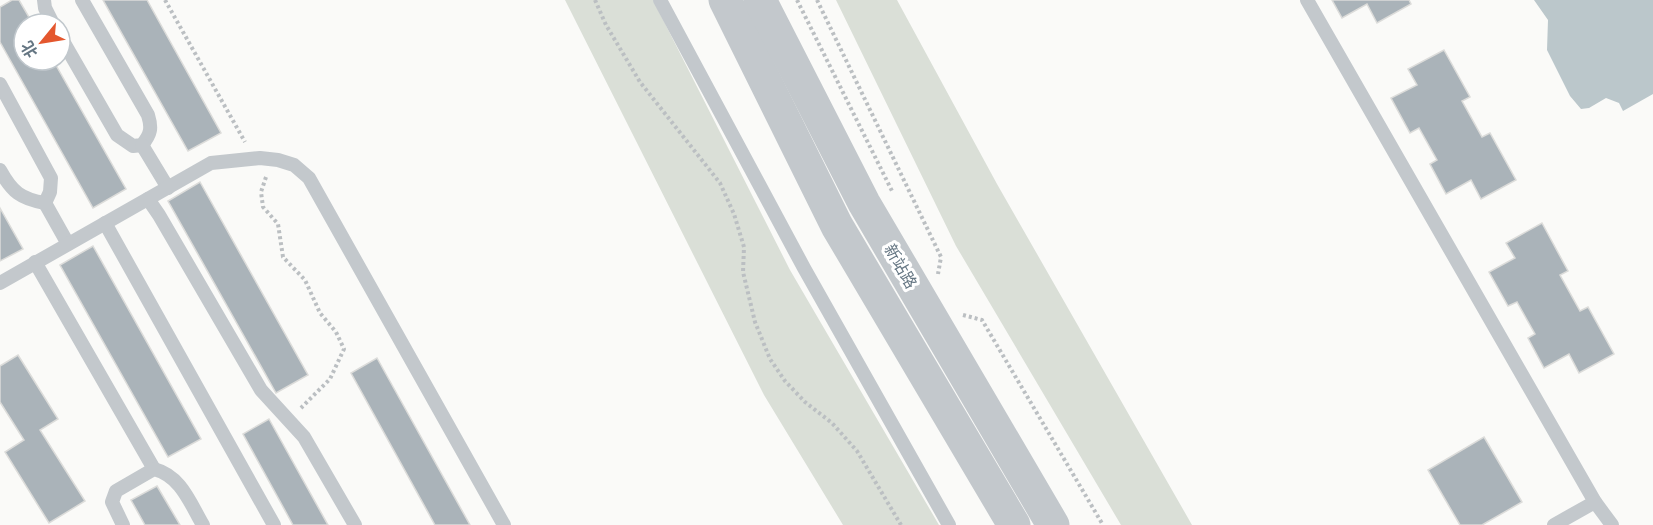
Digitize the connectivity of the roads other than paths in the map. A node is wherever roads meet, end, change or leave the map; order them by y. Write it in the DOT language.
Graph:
graph roads {
  1 [pos="82,0"];
  2 [pos="660,0"];
  3 [pos="725,0"];
  4 [pos="760,0"];
  5 [pos="1307,0"];
  6 [pos="72,57"];
  7 [pos="0,84"];
  8 [pos="142,145"];
  9 [pos="0,170"];
  10 [pos="168,188"];
  11 [pos="148,199"];
  12 [pos="45,203"];
  13 [pos="105,223"];
  14 [pos="68,244"];
  15 [pos="35,262"];
  16 [pos="0,283"];
  17 [pos="154,470"];
  18 [pos="1595,502"];
  19 [pos="123,525"];
  20 [pos="203,525"];
  21 [pos="274,525"];
  22 [pos="355,525"];
  23 [pos="504,525"];
  24 [pos="949,525"];
  25 [pos="1014,525"];
  26 [pos="1053,525"];
  27 [pos="1554,525"];
  28 [pos="1612,525"];
  1 -- 8 [label="lane"];
  2 -- 24 [label="lane"];
  3 -- 25 [label="street, 新站路"];
  4 -- 26 [label="street, 新站路"];
  5 -- 18 [label="lane"];
  6 -- 8 [label="lane"];
  7 -- 12 [label="lane"];
  8 -- 10 [label="lane"];
  9 -- 12 [label="lane"];
  10 -- 11 [label="lane"];
  10 -- 23 [label="lane"];
  11 -- 13 [label="lane"];
  11 -- 22 [label="lane"];
  12 -- 14 [label="lane"];
  13 -- 14 [label="lane"];
  13 -- 21 [label="lane"];
  14 -- 15 [label="lane"];
  15 -- 16 [label="lane"];
  15 -- 17 [label="lane"];
  17 -- 19 [label="lane"];
  17 -- 20 [label="lane"];
  18 -- 27 [label="lane"];
  18 -- 28 [label="lane"];
}
